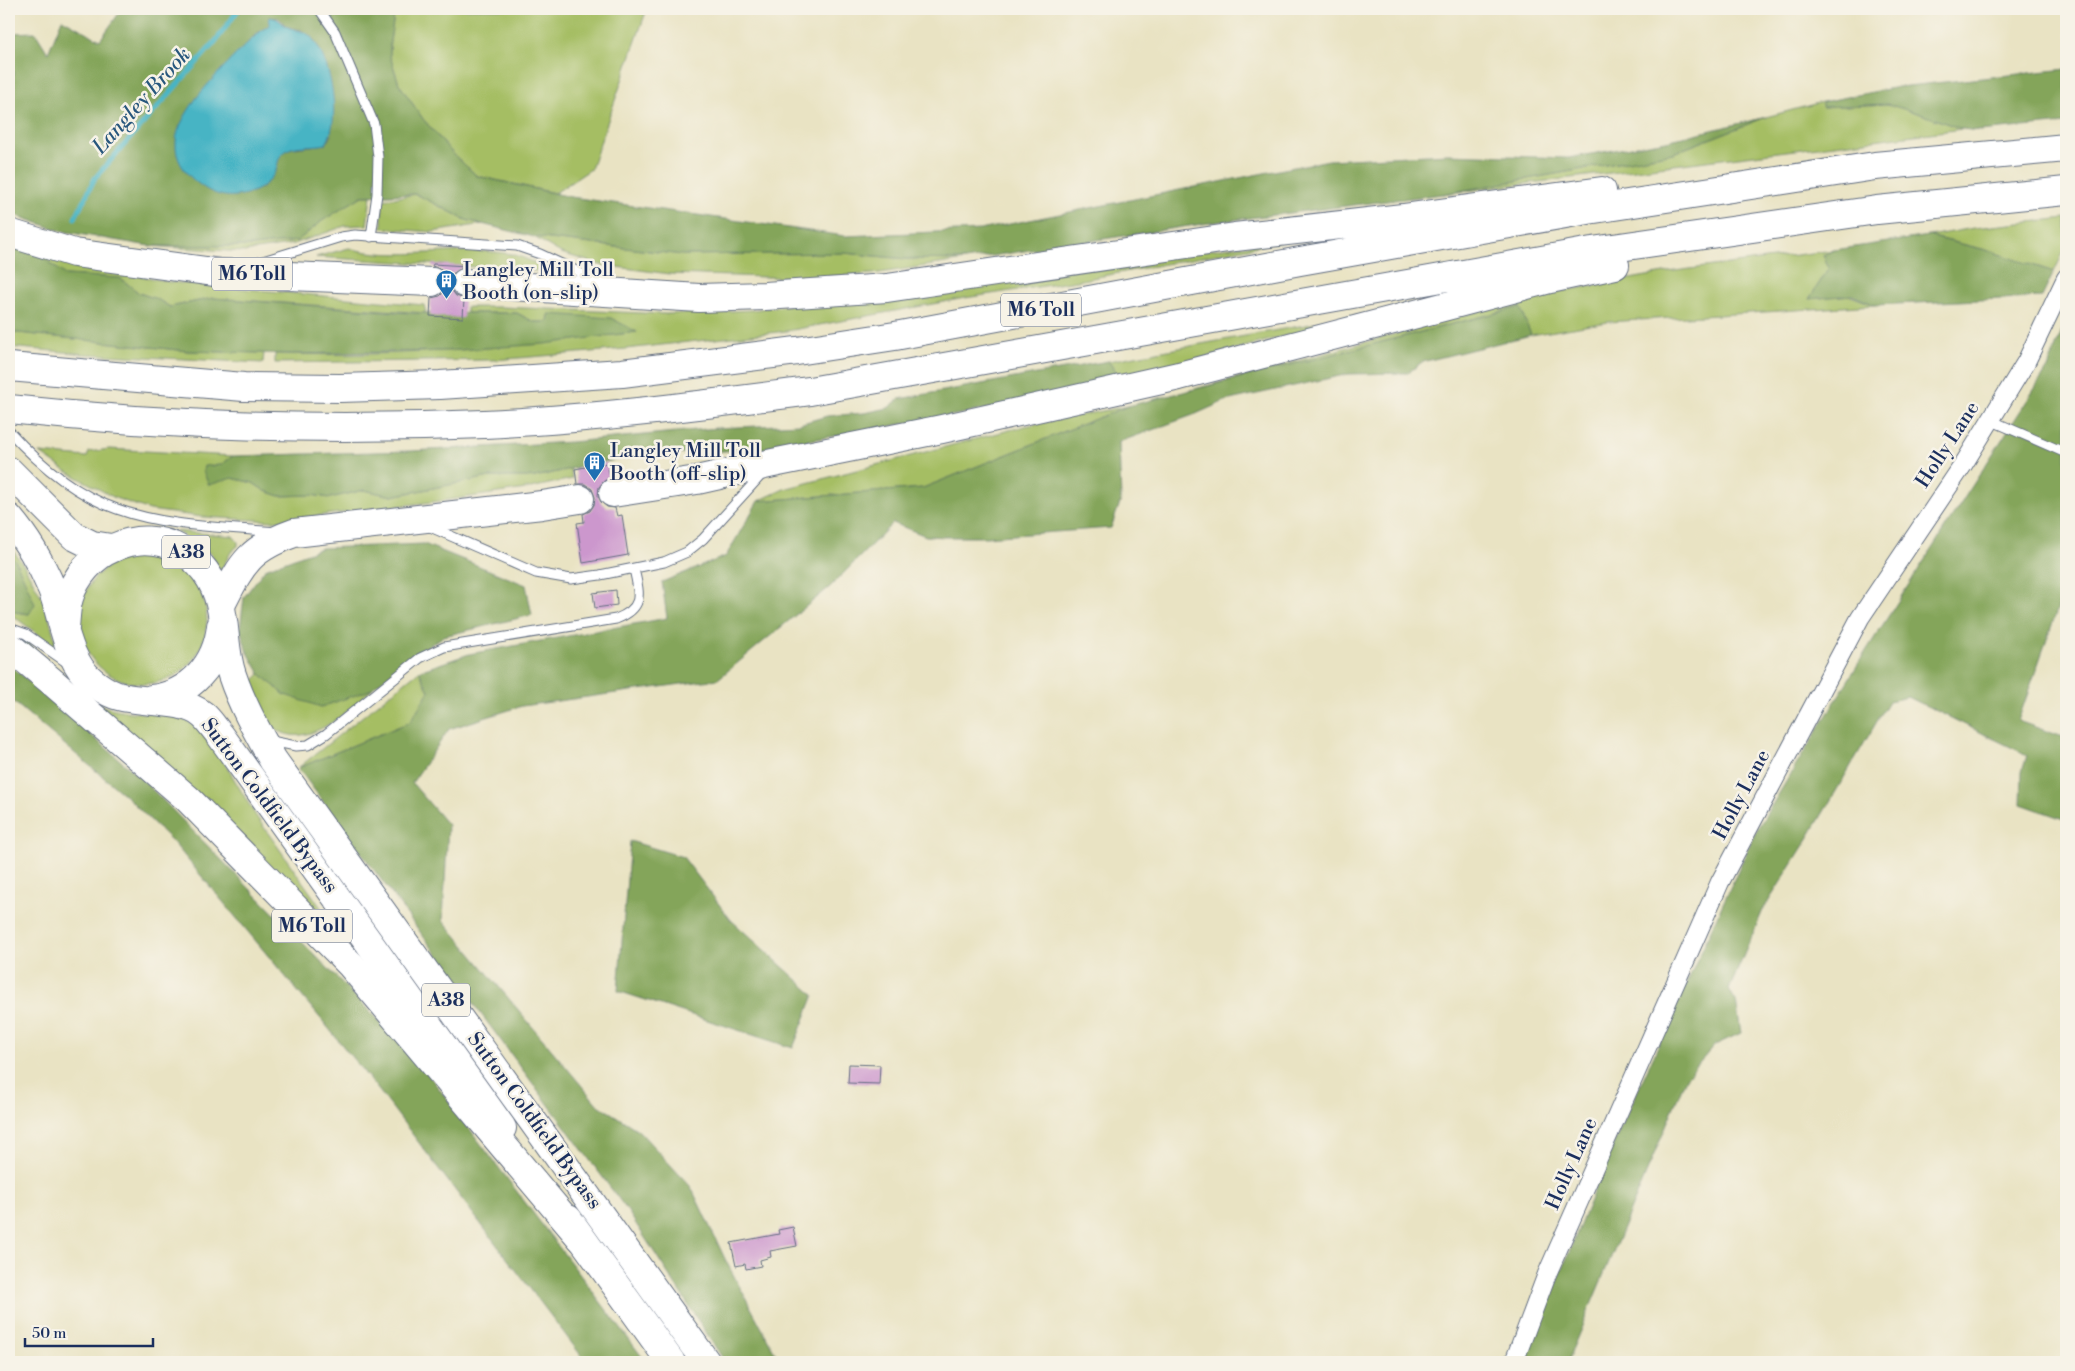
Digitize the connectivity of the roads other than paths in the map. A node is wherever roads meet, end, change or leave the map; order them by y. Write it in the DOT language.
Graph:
graph roads {
  1 [pos="319,9"];
  2 [pos="2066,148"];
  3 [pos="1875,166"];
  4 [pos="2066,192"];
  5 [pos="1877,210"];
  6 [pos="9,233"];
  7 [pos="371,237"];
  8 [pos="221,273"];
  9 [pos="2066,278"];
  10 [pos="432,282"];
  11 [pos="465,283"];
  12 [pos="624,294"];
  13 [pos="9,367"];
  14 [pos="10,416"];
  15 [pos="1990,420"];
  16 [pos="2066,453"];
  17 [pos="773,463"];
  18 [pos="9,470"];
  19 [pos="613,493"];
  20 [pos="580,499"];
  21 [pos="9,518"];
  22 [pos="412,520"];
  23 [pos="294,533"];
  24 [pos="111,548"];
  25 [pos="634,569"];
  26 [pos="221,612"];
  27 [pos="9,628"];
  28 [pos="65,628"];
  29 [pos="9,646"];
  30 [pos="91,681"];
  31 [pos="140,700"];
  32 [pos="256,730"];
  33 [pos="581,1238"];
  34 [pos="671,1362"];
  35 [pos="706,1362"];
  36 [pos="1514,1362"];
  1 -- 7 [label="lane"];
  2 -- 3 [label="highway, M6 Toll"];
  3 -- 12 [label="highway, M6 Toll"];
  3 -- 13 [label="highway, M6 Toll"];
  4 -- 5 [label="highway, M6 Toll"];
  5 -- 14 [label="highway, M6 Toll"];
  5 -- 17 [label="highway"];
  6 -- 8 [label="highway, M6 Toll"];
  7 -- 8 [label="lane"];
  7 -- 12 [label="lane"];
  8 -- 10 [label="highway, M6 Toll"];
  9 -- 15 [label="street, Holly Lane"];
  11 -- 12 [label="highway, M6 Toll"];
  14 -- 23 [label="lane"];
  15 -- 16 [label="lane"];
  15 -- 36 [label="street, Holly Lane"];
  17 -- 19 [label="highway"];
  17 -- 25 [label="lane"];
  18 -- 24 [label="highway, Sutton Coldfield Bypass / A38"];
  20 -- 22 [label="highway"];
  21 -- 28 [label="highway, Sutton Coldfield Bypass / A38"];
  22 -- 23 [label="highway"];
  22 -- 25 [label="lane"];
  23 -- 26 [label="highway"];
  24 -- 26 [label="highway, Sutton Coldfield Bypass / A38"];
  24 -- 28 [label="highway, Sutton Coldfield Bypass / A38"];
  25 -- 32 [label="lane"];
  26 -- 31 [label="highway, Sutton Coldfield Bypass / A38"];
  26 -- 32 [label="highway, Sutton Coldfield Bypass / A38"];
  27 -- 30 [label="lane"];
  28 -- 30 [label="highway, Sutton Coldfield Bypass / A38"];
  29 -- 33 [label="highway, M6 Toll"];
  30 -- 31 [label="highway, Sutton Coldfield Bypass / A38"];
  31 -- 33 [label="highway, Sutton Coldfield Bypass / A38"];
  32 -- 35 [label="highway, Sutton Coldfield Bypass / A38"];
  33 -- 34 [label="highway, Sutton Coldfield Bypass / A38"];
}
